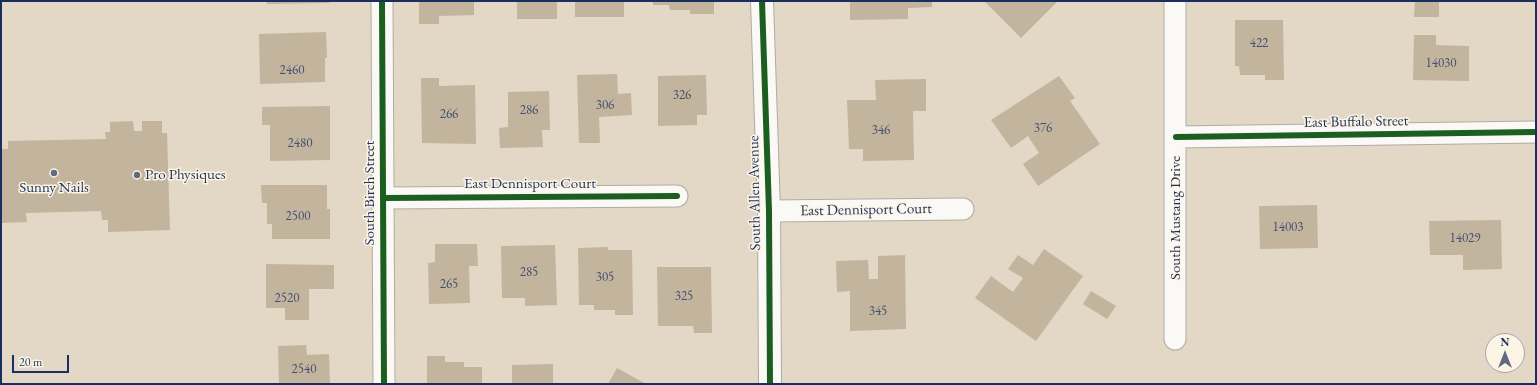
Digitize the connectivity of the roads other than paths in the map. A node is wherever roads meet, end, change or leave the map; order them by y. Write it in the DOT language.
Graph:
graph roads {
  1 [pos="382,1"];
  2 [pos="762,1"];
  3 [pos="1175,1"];
  4 [pos="1536,132"];
  5 [pos="1176,137"];
  6 [pos="677,196"];
  7 [pos="383,198"];
  8 [pos="963,209"];
  9 [pos="769,211"];
  10 [pos="1175,339"];
  11 [pos="384,384"];
  12 [pos="770,384"];
  1 -- 7 [label="street, South Birch Street"];
  2 -- 9 [label="street, South Allen Avenue"];
  3 -- 5 [label="street, South Mustang Drive"];
  4 -- 5 [label="street, East Buffalo Street"];
  5 -- 10 [label="street, South Mustang Drive"];
  6 -- 7 [label="street, East Dennisport Court"];
  7 -- 11 [label="street, South Birch Street"];
  8 -- 9 [label="street, East Dennisport Court"];
  9 -- 12 [label="street, South Allen Avenue"];
}
